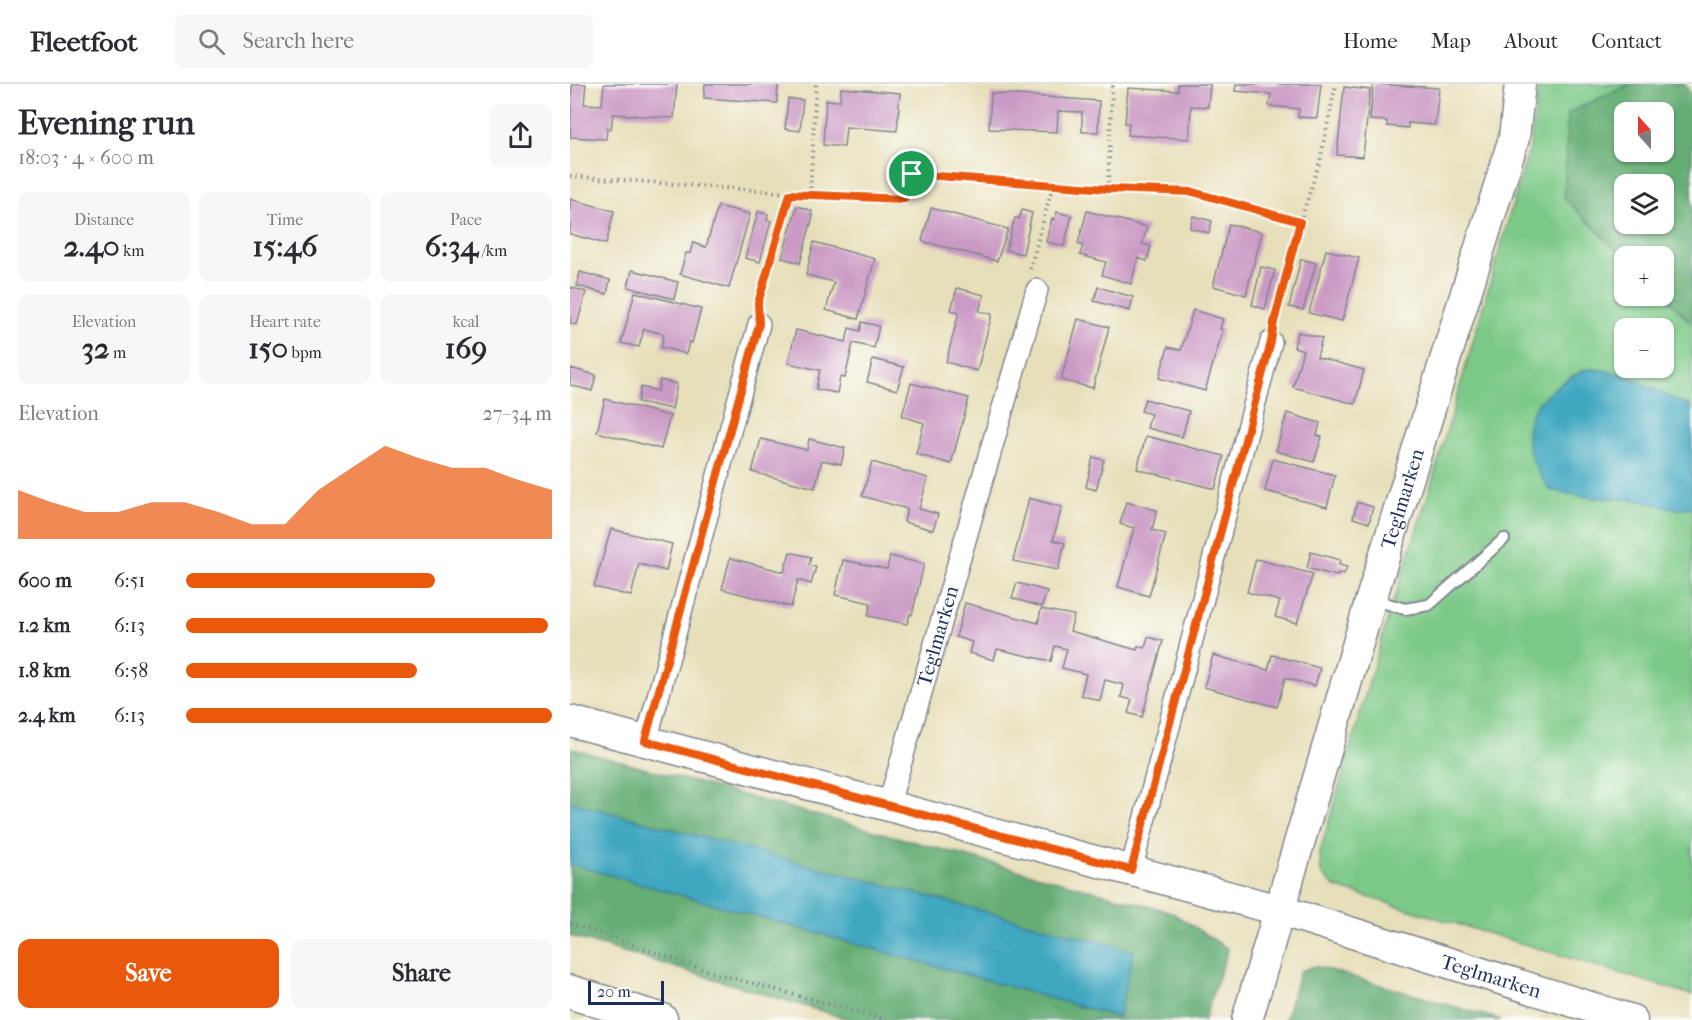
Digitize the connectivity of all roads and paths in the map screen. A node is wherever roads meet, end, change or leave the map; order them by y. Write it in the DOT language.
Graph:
graph roads {
  1 [pos="816,84"];
  2 [pos="1110,84"];
  3 [pos="1336,84"];
  4 [pos="1520,84"];
  5 [pos="570,176"];
  6 [pos="1053,184"];
  7 [pos="1108,189"];
  8 [pos="790,194"];
  9 [pos="810,194"];
  10 [pos="1300,222"];
  11 [pos="1037,290"];
  12 [pos="759,324"];
  13 [pos="1271,342"];
  14 [pos="1504,539"];
  15 [pos="1371,599"];
  16 [pos="570,721"];
  17 [pos="645,741"];
  18 [pos="888,807"];
  19 [pos="1131,870"];
  20 [pos="1279,910"];
  21 [pos="570,923"];
  22 [pos="570,992"];
  23 [pos="661,1020"];
  24 [pos="888,1020"];
  25 [pos="1247,1020"];
  26 [pos="1632,1020"];
  1 -- 9 [label="path"];
  2 -- 7 [label="path"];
  3 -- 10 [label="path"];
  4 -- 15 [label="street, Teglmarken"];
  5 -- 8 [label="path"];
  6 -- 7 [label="path"];
  6 -- 9 [label="path"];
  6 -- 11 [label="path"];
  7 -- 10 [label="path"];
  8 -- 9 [label="path"];
  8 -- 12 [label="path"];
  10 -- 13 [label="path"];
  11 -- 18 [label="street, Teglmarken"];
  12 -- 17 [label="street"];
  13 -- 19 [label="street"];
  14 -- 15 [label="lane"];
  15 -- 20 [label="street, Teglmarken"];
  16 -- 17 [label="street, Teglmarken"];
  17 -- 18 [label="street, Teglmarken"];
  18 -- 19 [label="street, Teglmarken"];
  19 -- 20 [label="street, Teglmarken"];
  20 -- 25 [label="street, Teglmarken"];
  20 -- 26 [label="street, Teglmarken"];
  21 -- 24 [label="path"];
  22 -- 23 [label="main road"];
}
